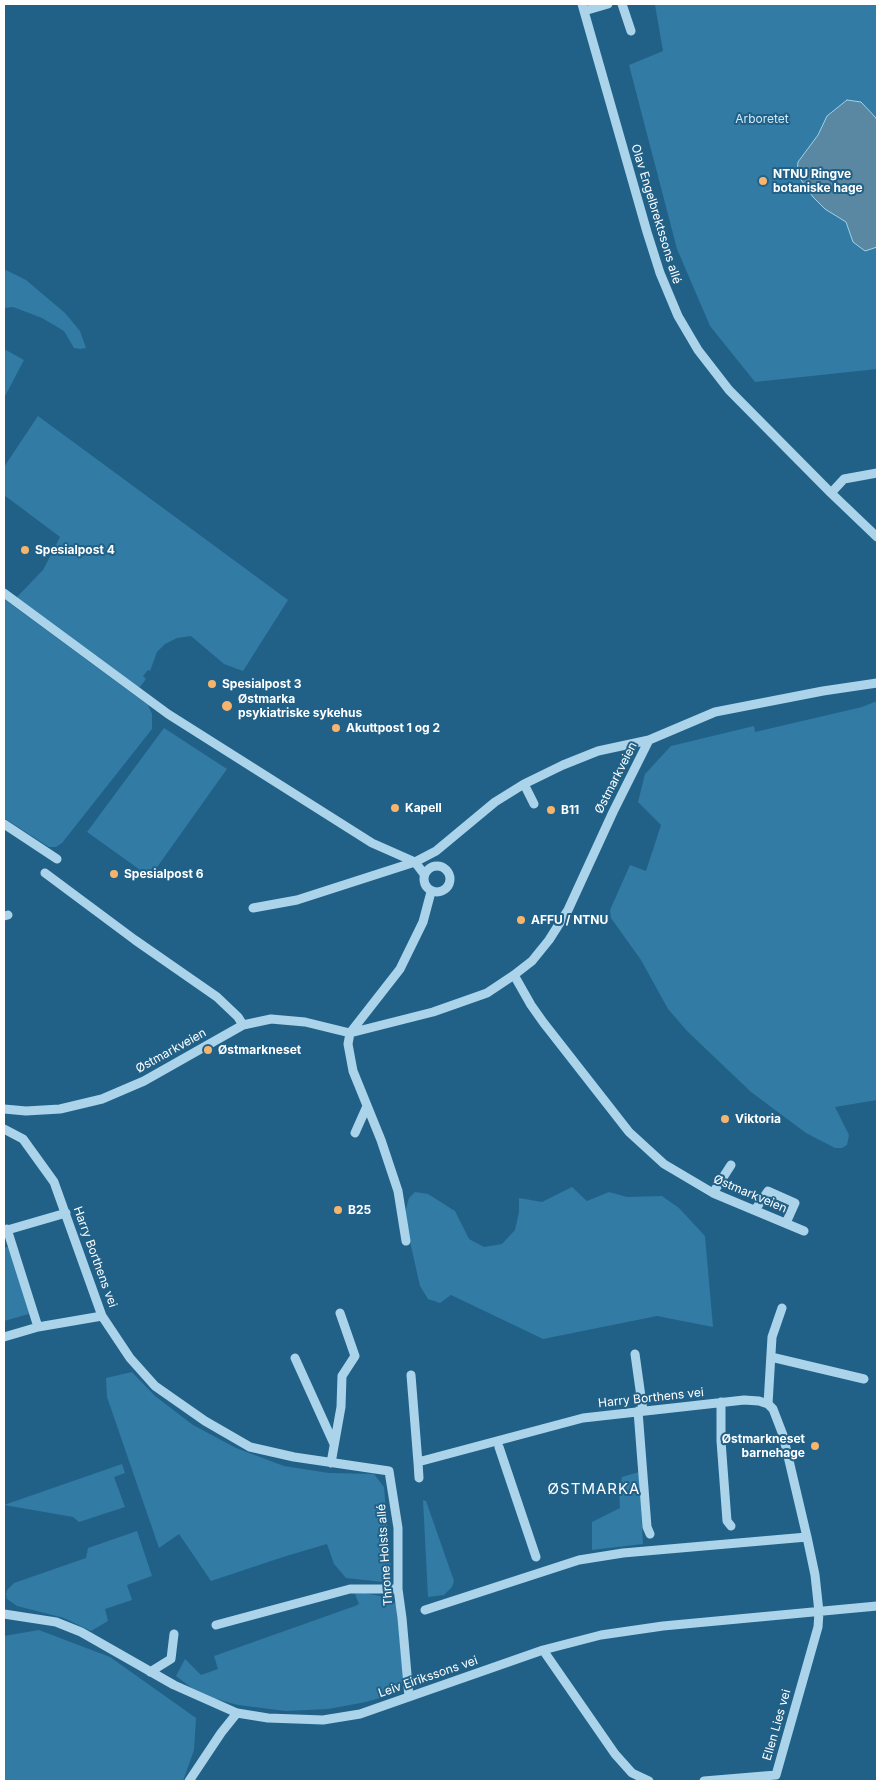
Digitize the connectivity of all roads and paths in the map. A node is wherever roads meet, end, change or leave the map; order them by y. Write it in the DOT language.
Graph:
graph roads {
  1 [pos="608,4"];
  2 [pos="622,4"];
  3 [pos="583,7"];
  4 [pos="631,31"];
  5 [pos="877,473"];
  6 [pos="831,493"];
  7 [pos="877,537"];
  8 [pos="4,593"];
  9 [pos="877,683"];
  10 [pos="649,740"];
  11 [pos="524,784"];
  12 [pos="534,804"];
  13 [pos="4,824"];
  14 [pos="57,859"];
  15 [pos="415,862"];
  16 [pos="45,874"];
  17 [pos="424,874"];
  18 [pos="432,892"];
  19 [pos="254,908"];
  20 [pos="514,975"];
  21 [pos="243,1025"];
  22 [pos="350,1033"];
  23 [pos="367,1106"];
  24 [pos="4,1108"];
  25 [pos="4,1129"];
  26 [pos="355,1133"];
  27 [pos="731,1165"];
  28 [pos="713,1193"];
  29 [pos="755,1210"];
  30 [pos="66,1213"];
  31 [pos="786,1223"];
  32 [pos="6,1230"];
  33 [pos="804,1230"];
  34 [pos="406,1241"];
  35 [pos="782,1308"];
  36 [pos="340,1313"];
  37 [pos="102,1316"];
  38 [pos="38,1327"];
  39 [pos="4,1337"];
  40 [pos="635,1354"];
  41 [pos="771,1357"];
  42 [pos="295,1358"];
  43 [pos="411,1375"];
  44 [pos="864,1379"];
  45 [pos="721,1402"];
  46 [pos="768,1404"];
  47 [pos="641,1411"];
  48 [pos="334,1444"];
  49 [pos="499,1447"];
  50 [pos="331,1463"];
  51 [pos="418,1463"];
  52 [pos="389,1471"];
  53 [pos="419,1478"];
  54 [pos="731,1526"];
  55 [pos="650,1534"];
  56 [pos="807,1537"];
  57 [pos="536,1557"];
  58 [pos="398,1589"];
  59 [pos="877,1606"];
  60 [pos="425,1610"];
  61 [pos="819,1612"];
  62 [pos="4,1614"];
  63 [pos="216,1625"];
  64 [pos="174,1634"];
  65 [pos="543,1650"];
  66 [pos="150,1672"];
  67 [pos="409,1697"];
  68 [pos="238,1713"];
  69 [pos="775,1778"];
  70 [pos="189,1781"];
  71 [pos="649,1781"];
  72 [pos="704,1781"];
  1 -- 3 [label="street"];
  2 -- 4 [label="street"];
  3 -- 6 [label="street, Olav Engelbrektssons allé"];
  5 -- 6 [label="street"];
  6 -- 7 [label="street, Olav Engelbrektssons allé"];
  8 -- 15 [label="street"];
  9 -- 10 [label="street, Østmarkveien"];
  10 -- 11 [label="street"];
  10 -- 20 [label="street, Østmarkveien"];
  11 -- 12 [label="street"];
  11 -- 15 [label="street"];
  13 -- 14 [label="street"];
  15 -- 17 [label="street"];
  15 -- 19 [label="street"];
  16 -- 21 [label="street"];
  17 -- 18 [label="street"];
  17 -- 18 [label="street"];
  18 -- 22 [label="street"];
  20 -- 22 [label="street, Østmarkveien"];
  20 -- 28 [label="street, Østmarkveien"];
  21 -- 22 [label="street, Østmarkveien"];
  21 -- 24 [label="street, Østmarkveien"];
  22 -- 23 [label="street"];
  23 -- 26 [label="street"];
  23 -- 34 [label="street"];
  25 -- 30 [label="street, Harry Borthens vei"];
  27 -- 28 [label="street"];
  28 -- 29 [label="street, Østmarkveien"];
  29 -- 31 [label="street, Østmarkveien"];
  29 -- 31 [label="street"];
  30 -- 32 [label="street"];
  30 -- 37 [label="street, Harry Borthens vei"];
  31 -- 33 [label="street, Østmarkveien"];
  32 -- 38 [label="street"];
  35 -- 41 [label="street"];
  36 -- 48 [label="street"];
  37 -- 38 [label="street"];
  37 -- 50 [label="street, Harry Borthens vei"];
  38 -- 39 [label="street"];
  40 -- 47 [label="street"];
  41 -- 44 [label="street"];
  41 -- 46 [label="street"];
  42 -- 48 [label="street"];
  43 -- 51 [label="street"];
  45 -- 46 [label="street, Harry Borthens vei"];
  45 -- 47 [label="street, Harry Borthens vei"];
  45 -- 54 [label="street"];
  46 -- 56 [label="street"];
  47 -- 51 [label="street, Harry Borthens vei"];
  47 -- 55 [label="street"];
  48 -- 50 [label="street"];
  49 -- 57 [label="street"];
  50 -- 52 [label="street, Harry Borthens vei"];
  51 -- 53 [label="street"];
  52 -- 58 [label="street, Throne Holsts allé"];
  56 -- 60 [label="street"];
  56 -- 61 [label="street"];
  58 -- 63 [label="street"];
  58 -- 67 [label="street, Throne Holsts allé"];
  59 -- 61 [label="street, Leiv Eirikssons vei"];
  61 -- 65 [label="street, Leiv Eirikssons vei"];
  61 -- 69 [label="street, Ellen Lies vei"];
  62 -- 66 [label="street, Leiv Eirikssons vei"];
  64 -- 66 [label="street"];
  65 -- 67 [label="street, Leiv Eirikssons vei"];
  65 -- 71 [label="street"];
  66 -- 68 [label="street, Leiv Eirikssons vei"];
  67 -- 68 [label="street, Leiv Eirikssons vei"];
  68 -- 70 [label="street"];
  69 -- 72 [label="street, Ellen Lies vei"];
}
